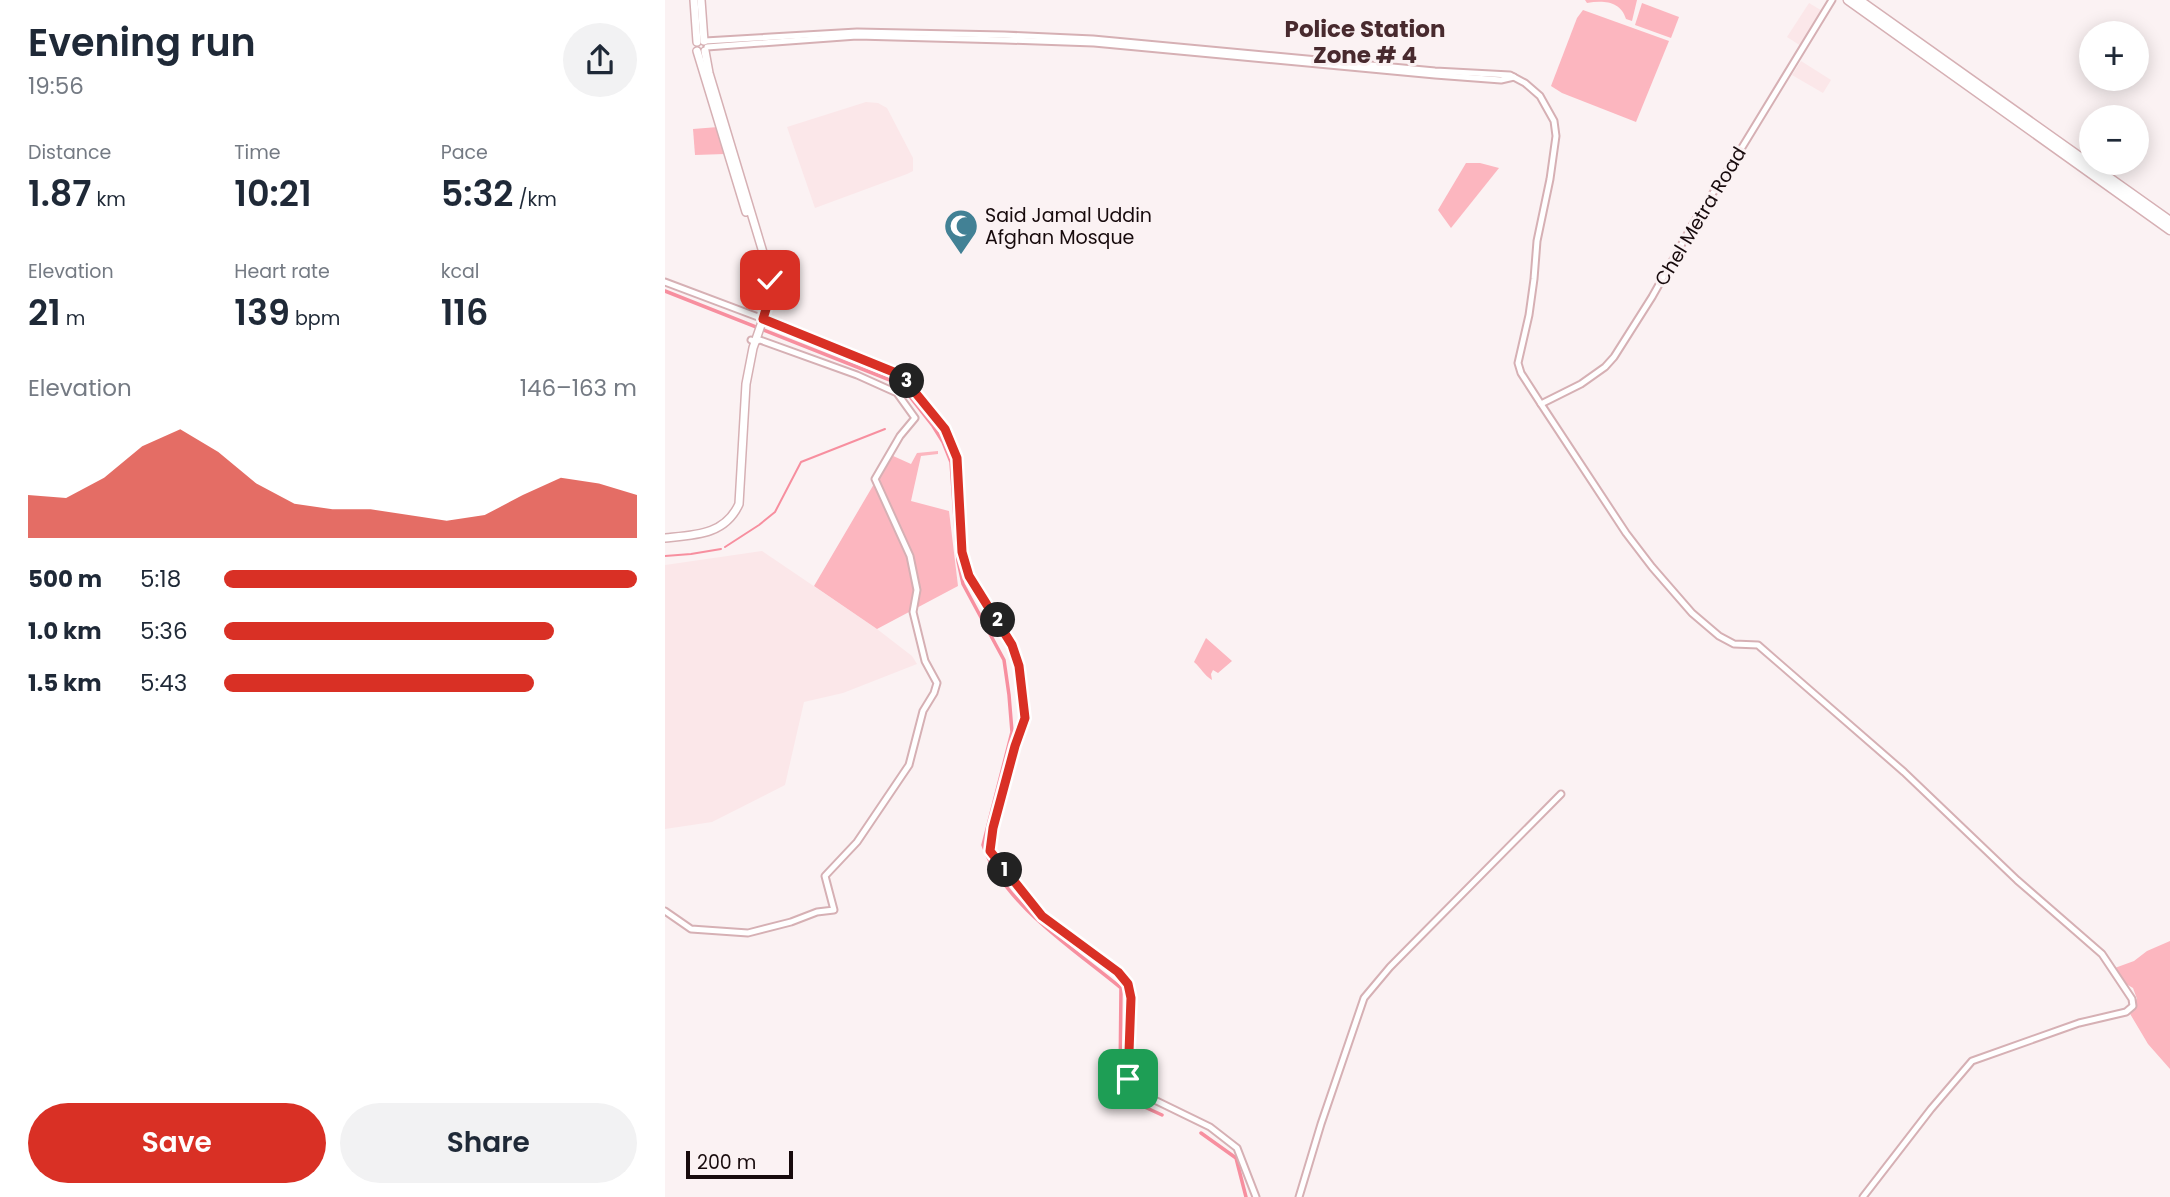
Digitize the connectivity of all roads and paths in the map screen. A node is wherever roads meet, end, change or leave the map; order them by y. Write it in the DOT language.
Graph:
graph roads {
  1 [pos="694,0"];
  2 [pos="701,0"];
  3 [pos="1832,0"];
  4 [pos="1848,0"];
  5 [pos="1859,0"];
  6 [pos="702,46"];
  7 [pos="2079,157"];
  8 [pos="2078,164"];
  9 [pos="2104,175"];
  10 [pos="2170,221"];
  11 [pos="2170,230"];
  12 [pos="665,282"];
  13 [pos="761,320"];
  14 [pos="753,342"];
  15 [pos="1541,404"];
  16 [pos="665,536"];
  17 [pos="1561,794"];
  18 [pos="665,911"];
  19 [pos="1256,1197"];
  20 [pos="1299,1197"];
  21 [pos="1863,1197"];
  1 -- 6 [label="main road"];
  2 -- 6 [label="main road"];
  3 -- 15 [label="street, Chel Metra Road"];
  4 -- 8 [label="highway"];
  5 -- 7 [label="highway"];
  6 -- 13 [label="main road"];
  6 -- 15 [label="street"];
  8 -- 11 [label="highway"];
  9 -- 10 [label="highway"];
  12 -- 13 [label="street"];
  13 -- 14 [label="main road"];
  13 -- 19 [label="street"];
  14 -- 16 [label="main road"];
  14 -- 18 [label="street"];
  15 -- 21 [label="street"];
  17 -- 20 [label="street"];
}
